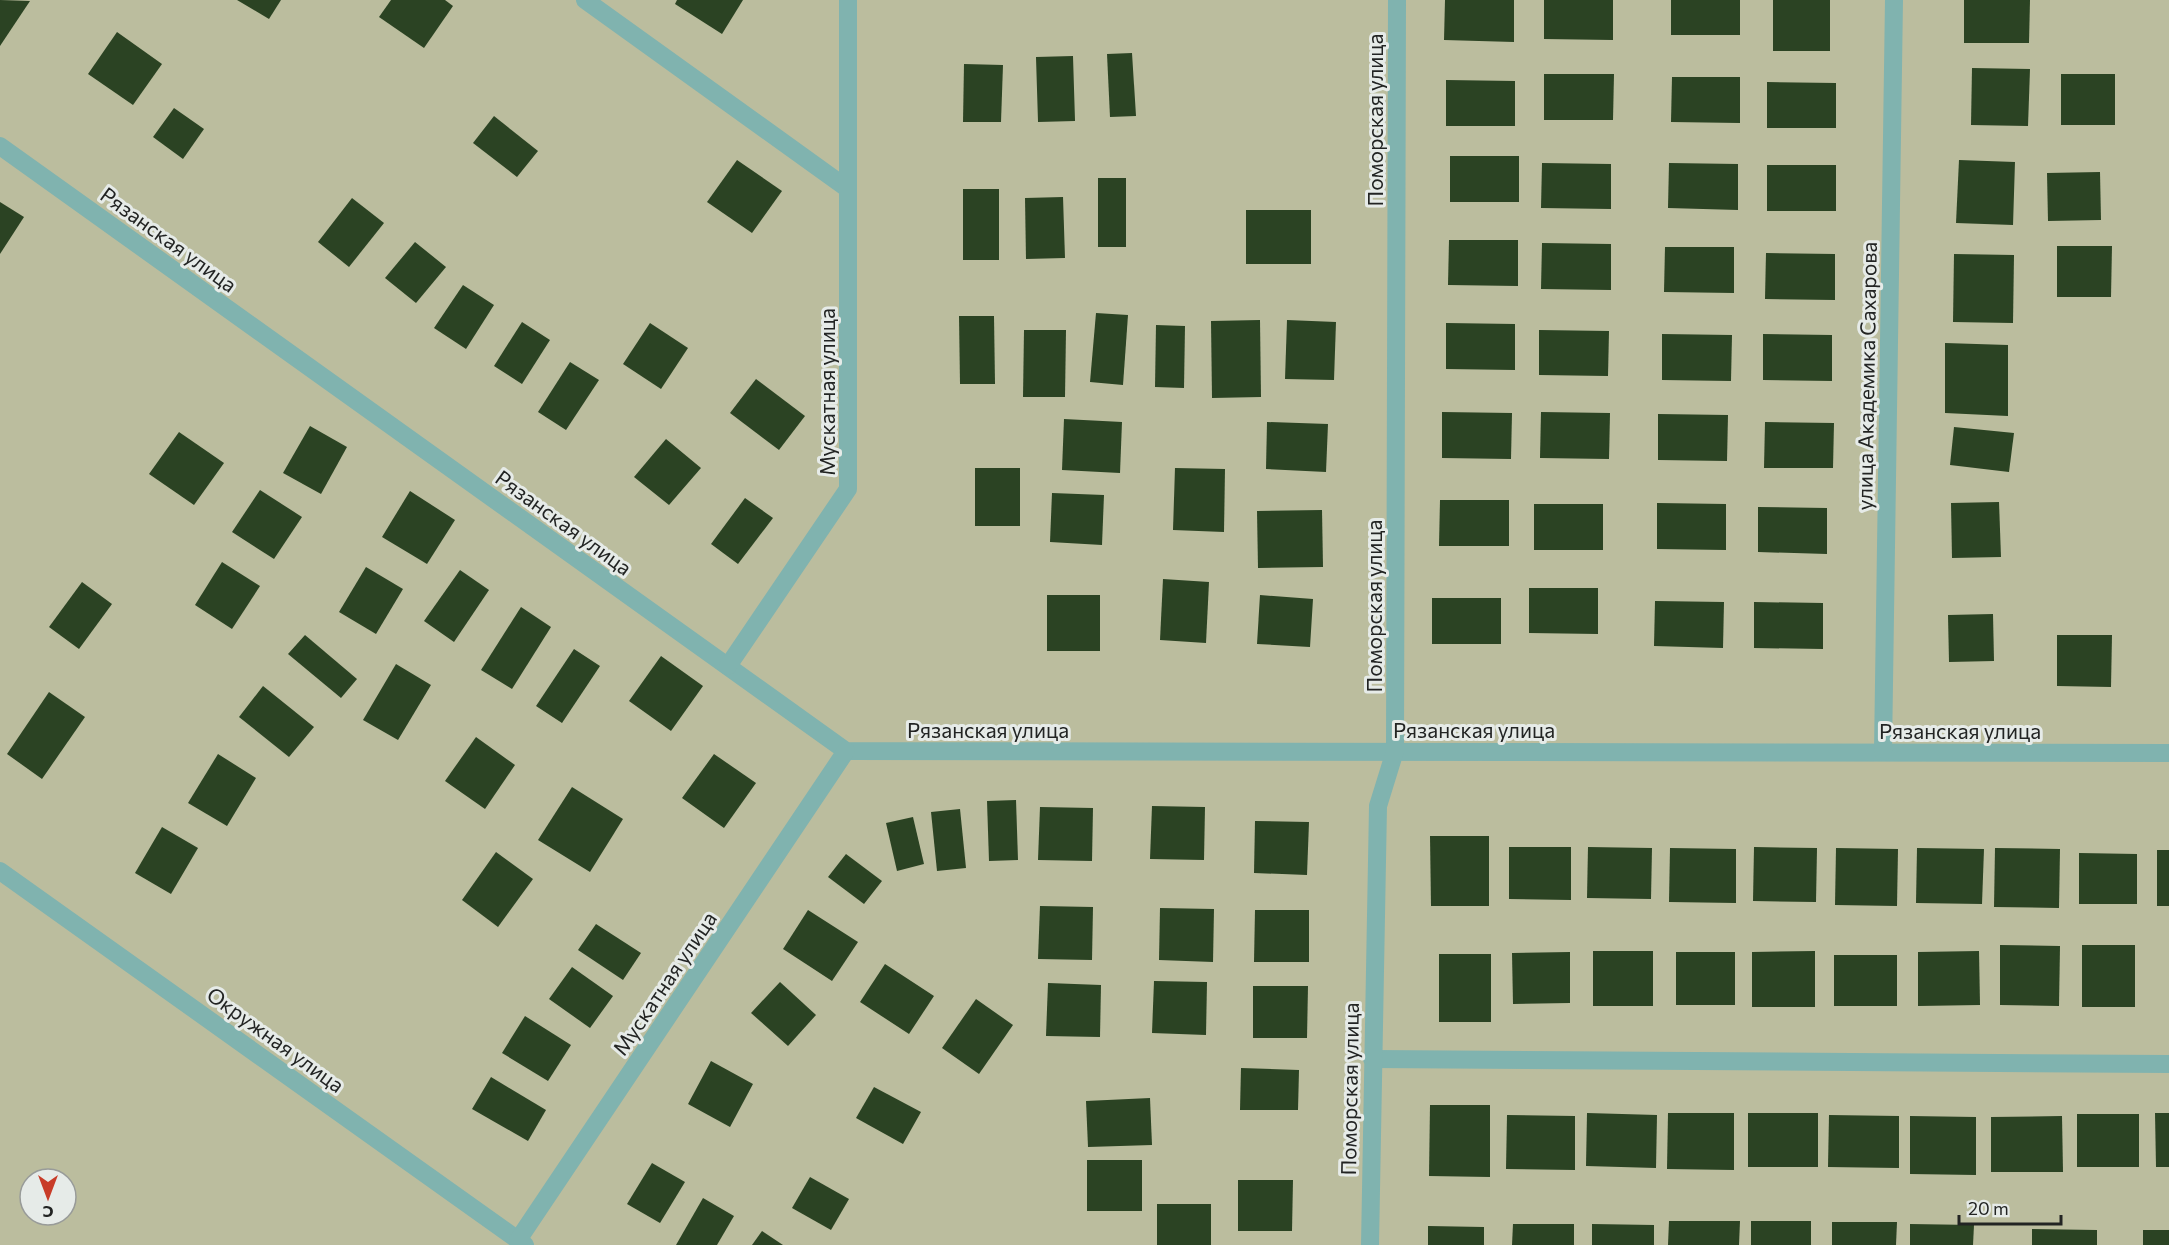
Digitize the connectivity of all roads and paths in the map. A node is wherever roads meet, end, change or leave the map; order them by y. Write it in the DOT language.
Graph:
graph roads {
  1 [pos="585,0"];
  2 [pos="848,0"];
  3 [pos="1397,0"];
  4 [pos="1894,0"];
  5 [pos="0,146"];
  6 [pos="848,189"];
  7 [pos="728,666"];
  8 [pos="846,751"];
  9 [pos="1395,751"];
  10 [pos="1883,752"];
  11 [pos="2169,753"];
  12 [pos="0,870"];
  13 [pos="1372,1059"];
  14 [pos="2169,1064"];
  15 [pos="522,1243"];
  16 [pos="1370,1245"];
  1 -- 6 [label="street"];
  2 -- 6 [label="street, Мускатная улица"];
  3 -- 9 [label="street, Поморская улица"];
  4 -- 10 [label="street, улица Академика Сахарова"];
  5 -- 7 [label="street, Рязанская улица"];
  6 -- 7 [label="street, Мускатная улица"];
  7 -- 8 [label="street, Рязанская улица"];
  8 -- 9 [label="street, Рязанская улица"];
  8 -- 15 [label="street, Мускатная улица"];
  9 -- 10 [label="street, Рязанская улица"];
  9 -- 13 [label="street, Поморская улица"];
  10 -- 11 [label="street, Рязанская улица"];
  12 -- 15 [label="street, Окружная улица"];
  13 -- 14 [label="street"];
  13 -- 16 [label="street, Поморская улица"];
}
